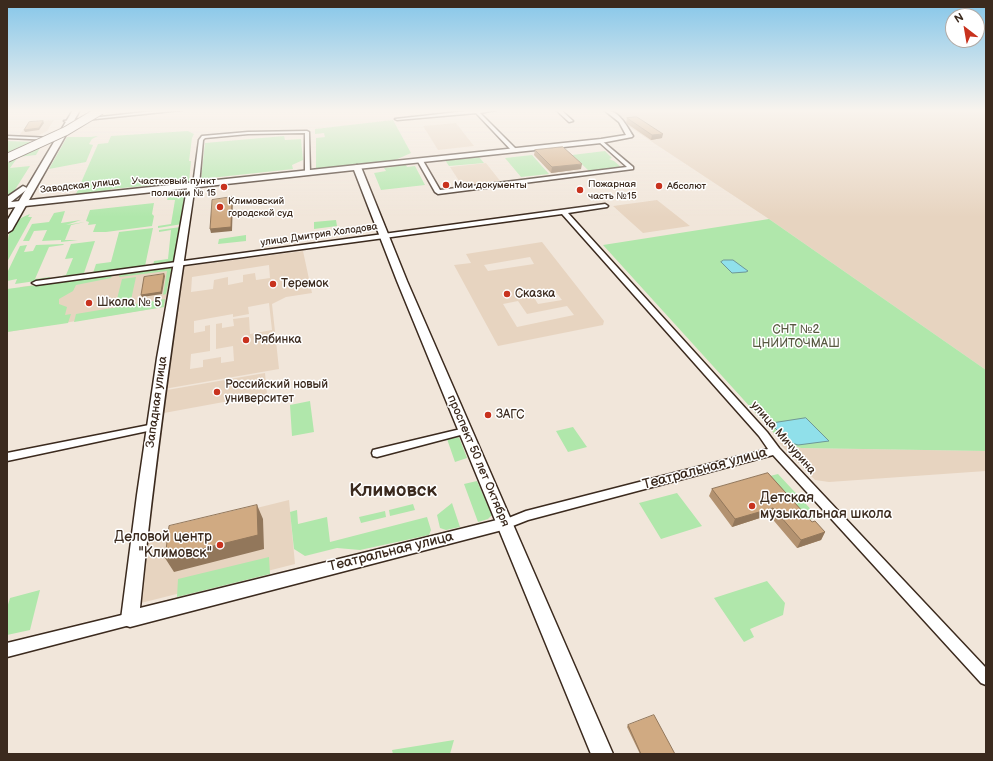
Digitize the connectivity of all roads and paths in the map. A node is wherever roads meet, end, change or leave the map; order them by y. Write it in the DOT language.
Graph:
graph roads {
  1 [pos="24,146"];
  2 [pos="34,146"];
  3 [pos="50,146"];
  4 [pos="52,146"];
  5 [pos="200,146"];
  6 [pos="307,146"];
  7 [pos="510,146"];
  8 [pos="557,146"];
  9 [pos="606,146"];
  10 [pos="514,150"];
  11 [pos="7,153"];
  12 [pos="7,158"];
  13 [pos="420,160"];
  14 [pos="357,167"];
  15 [pos="308,172"];
  16 [pos="194,185"];
  17 [pos="11,206"];
  18 [pos="605,206"];
  19 [pos="563,211"];
  20 [pos="7,230"];
  21 [pos="384,236"];
  22 [pos="179,264"];
  23 [pos="36,283"];
  24 [pos="154,428"];
  25 [pos="465,431"];
  26 [pos="775,451"];
  27 [pos="377,453"];
  28 [pos="7,457"];
  29 [pos="505,524"];
  30 [pos="130,619"];
  31 [pos="7,650"];
  32 [pos="986,678"];
  33 [pos="602,754"];
  1 -- 11 [label="main road"];
  2 -- 12 [label="main road, bridge"];
  3 -- 17 [label="main road"];
  4 -- 17 [label="main road"];
  5 -- 16 [label="street"];
  6 -- 15 [label="street"];
  7 -- 10 [label="street"];
  8 -- 10 [label="street, Заводская улица"];
  9 -- 13 [label="street"];
  10 -- 13 [label="street, Заводская улица"];
  13 -- 14 [label="street, Заводская улица"];
  14 -- 15 [label="main road, Заводская улица"];
  14 -- 21 [label="main road, проспект 50 лет Октября"];
  15 -- 16 [label="main road, Заводская улица"];
  16 -- 17 [label="main road, Заводская улица"];
  16 -- 22 [label="street, Западная улица"];
  17 -- 20 [label="main road"];
  18 -- 19 [label="street, улица Дмитрия Холодова"];
  19 -- 21 [label="street, улица Дмитрия Холодова"];
  19 -- 26 [label="street, улица Мичурина"];
  21 -- 22 [label="street, улица Дмитрия Холодова"];
  21 -- 25 [label="main road, проспект 50 лет Октября"];
  22 -- 23 [label="street, улица Дмитрия Холодова"];
  22 -- 24 [label="street, Западная улица"];
  24 -- 28 [label="street"];
  24 -- 30 [label="street, Западная улица"];
  25 -- 27 [label="street"];
  25 -- 29 [label="main road, проспект 50 лет Октября"];
  26 -- 29 [label="street, Театральная улица"];
  26 -- 32 [label="street, улица Мичурина"];
  29 -- 30 [label="street, Театральная улица"];
  29 -- 33 [label="main road, проспект 50 лет Октября"];
  30 -- 31 [label="street, Театральная улица"];
}
